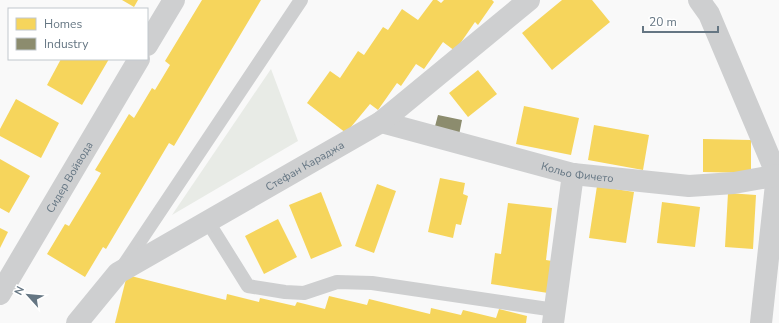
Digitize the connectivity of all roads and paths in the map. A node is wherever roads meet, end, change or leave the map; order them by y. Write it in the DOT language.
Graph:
graph roads {
  1 [pos="174,0"];
  2 [pos="301,0"];
  3 [pos="529,0"];
  4 [pos="699,0"];
  5 [pos="148,43"];
  6 [pos="138,60"];
  7 [pos="381,122"];
  8 [pos="573,174"];
  9 [pos="778,175"];
  10 [pos="208,222"];
  11 [pos="118,273"];
  12 [pos="0,294"];
  13 [pos="554,317"];
  14 [pos="77,323"];
  15 [pos="761,323"];
  1 -- 5 [label="street"];
  2 -- 11 [label="lane"];
  3 -- 7 [label="street, Стефан Караджа"];
  4 -- 9 [label="street"];
  6 -- 12 [label="street, Сидер Войвода"];
  7 -- 8 [label="street, Кольо Фичето"];
  7 -- 10 [label="street, Стефан Караджа"];
  8 -- 9 [label="street, Кольо Фичето"];
  8 -- 13 [label="street"];
  9 -- 15 [label="street"];
  10 -- 11 [label="street, Стефан Караджа"];
  10 -- 13 [label="lane"];
  11 -- 14 [label="street, Стефан Караджа"];
}
